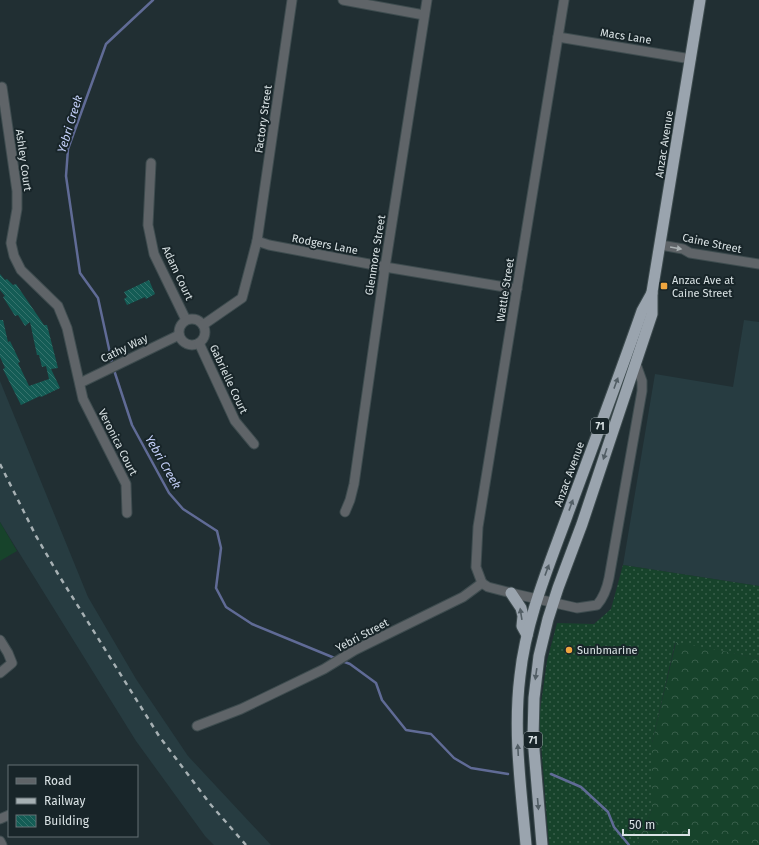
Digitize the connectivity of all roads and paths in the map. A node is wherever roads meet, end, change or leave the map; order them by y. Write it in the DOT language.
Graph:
graph roads {
  1 [pos="292,0"];
  2 [pos="343,0"];
  3 [pos="427,0"];
  4 [pos="564,0"];
  5 [pos="700,0"];
  6 [pos="424,15"];
  7 [pos="558,37"];
  8 [pos="690,59"];
  9 [pos="2,87"];
  10 [pos="151,163"];
  11 [pos="257,241"];
  12 [pos="661,245"];
  13 [pos="759,264"];
  14 [pos="385,267"];
  15 [pos="517,289"];
  16 [pos="652,292"];
  17 [pos="186,320"];
  18 [pos="203,325"];
  19 [pos="179,335"];
  20 [pos="199,343"];
  21 [pos="636,364"];
  22 [pos="80,383"];
  23 [pos="254,444"];
  24 [pos="345,512"];
  25 [pos="127,513"];
  26 [pos="482,583"];
  27 [pos="511,593"];
  28 [pos="538,599"];
  29 [pos="553,603"];
  30 [pos="527,635"];
  31 [pos="0,640"];
  32 [pos="0,673"];
  33 [pos="197,726"];
  34 [pos="0,841"];
  35 [pos="2,845"];
  36 [pos="526,845"];
  37 [pos="542,845"];
  1 -- 11 [label="street, Factory Street"];
  2 -- 6 [label="street"];
  3 -- 6 [label="street, Glenmore Street"];
  4 -- 7 [label="street, Wattle Street"];
  5 -- 8 [label="highway, Anzac Avenue / 71"];
  6 -- 14 [label="street, Glenmore Street"];
  7 -- 8 [label="street, Macs Lane"];
  7 -- 15 [label="street, Wattle Street"];
  8 -- 12 [label="highway, Anzac Avenue / 71"];
  9 -- 22 [label="street, Ashley Court"];
  10 -- 17 [label="street, Adam Court"];
  11 -- 14 [label="street, Rodgers Lane"];
  11 -- 18 [label="street"];
  12 -- 13 [label="street, Caine Street, one-way"];
  12 -- 16 [label="highway, Anzac Avenue / 71"];
  14 -- 15 [label="street, Rodgers Lane"];
  14 -- 24 [label="street, Glenmore Street"];
  15 -- 26 [label="street, Wattle Street"];
  16 -- 21 [label="highway, Anzac Avenue / 71"];
  28 -- 16 [label="highway, Anzac Avenue / 71, one-way"];
  17 -- 18 [label="street"];
  17 -- 19 [label="street"];
  18 -- 20 [label="street"];
  19 -- 20 [label="street"];
  19 -- 22 [label="street, Cathy Way"];
  20 -- 23 [label="street, Gabrielle Court"];
  21 -- 29 [label="highway, Anzac Avenue / 71, one-way"];
  21 -- 29 [label="street"];
  22 -- 25 [label="street, Veronica Court"];
  26 -- 27 [label="street"];
  26 -- 33 [label="street, Yebri Street"];
  27 -- 28 [label="street"];
  30 -- 27 [label="highway, one-way"];
  28 -- 29 [label="street"];
  28 -- 30 [label="highway, Anzac Avenue / 71"];
  29 -- 37 [label="highway, Anzac Avenue / 71, one-way"];
  36 -- 30 [label="highway, Anzac Avenue / 71, one-way"];
  31 -- 32 [label="street"];
  34 -- 35 [label="street"];
}
